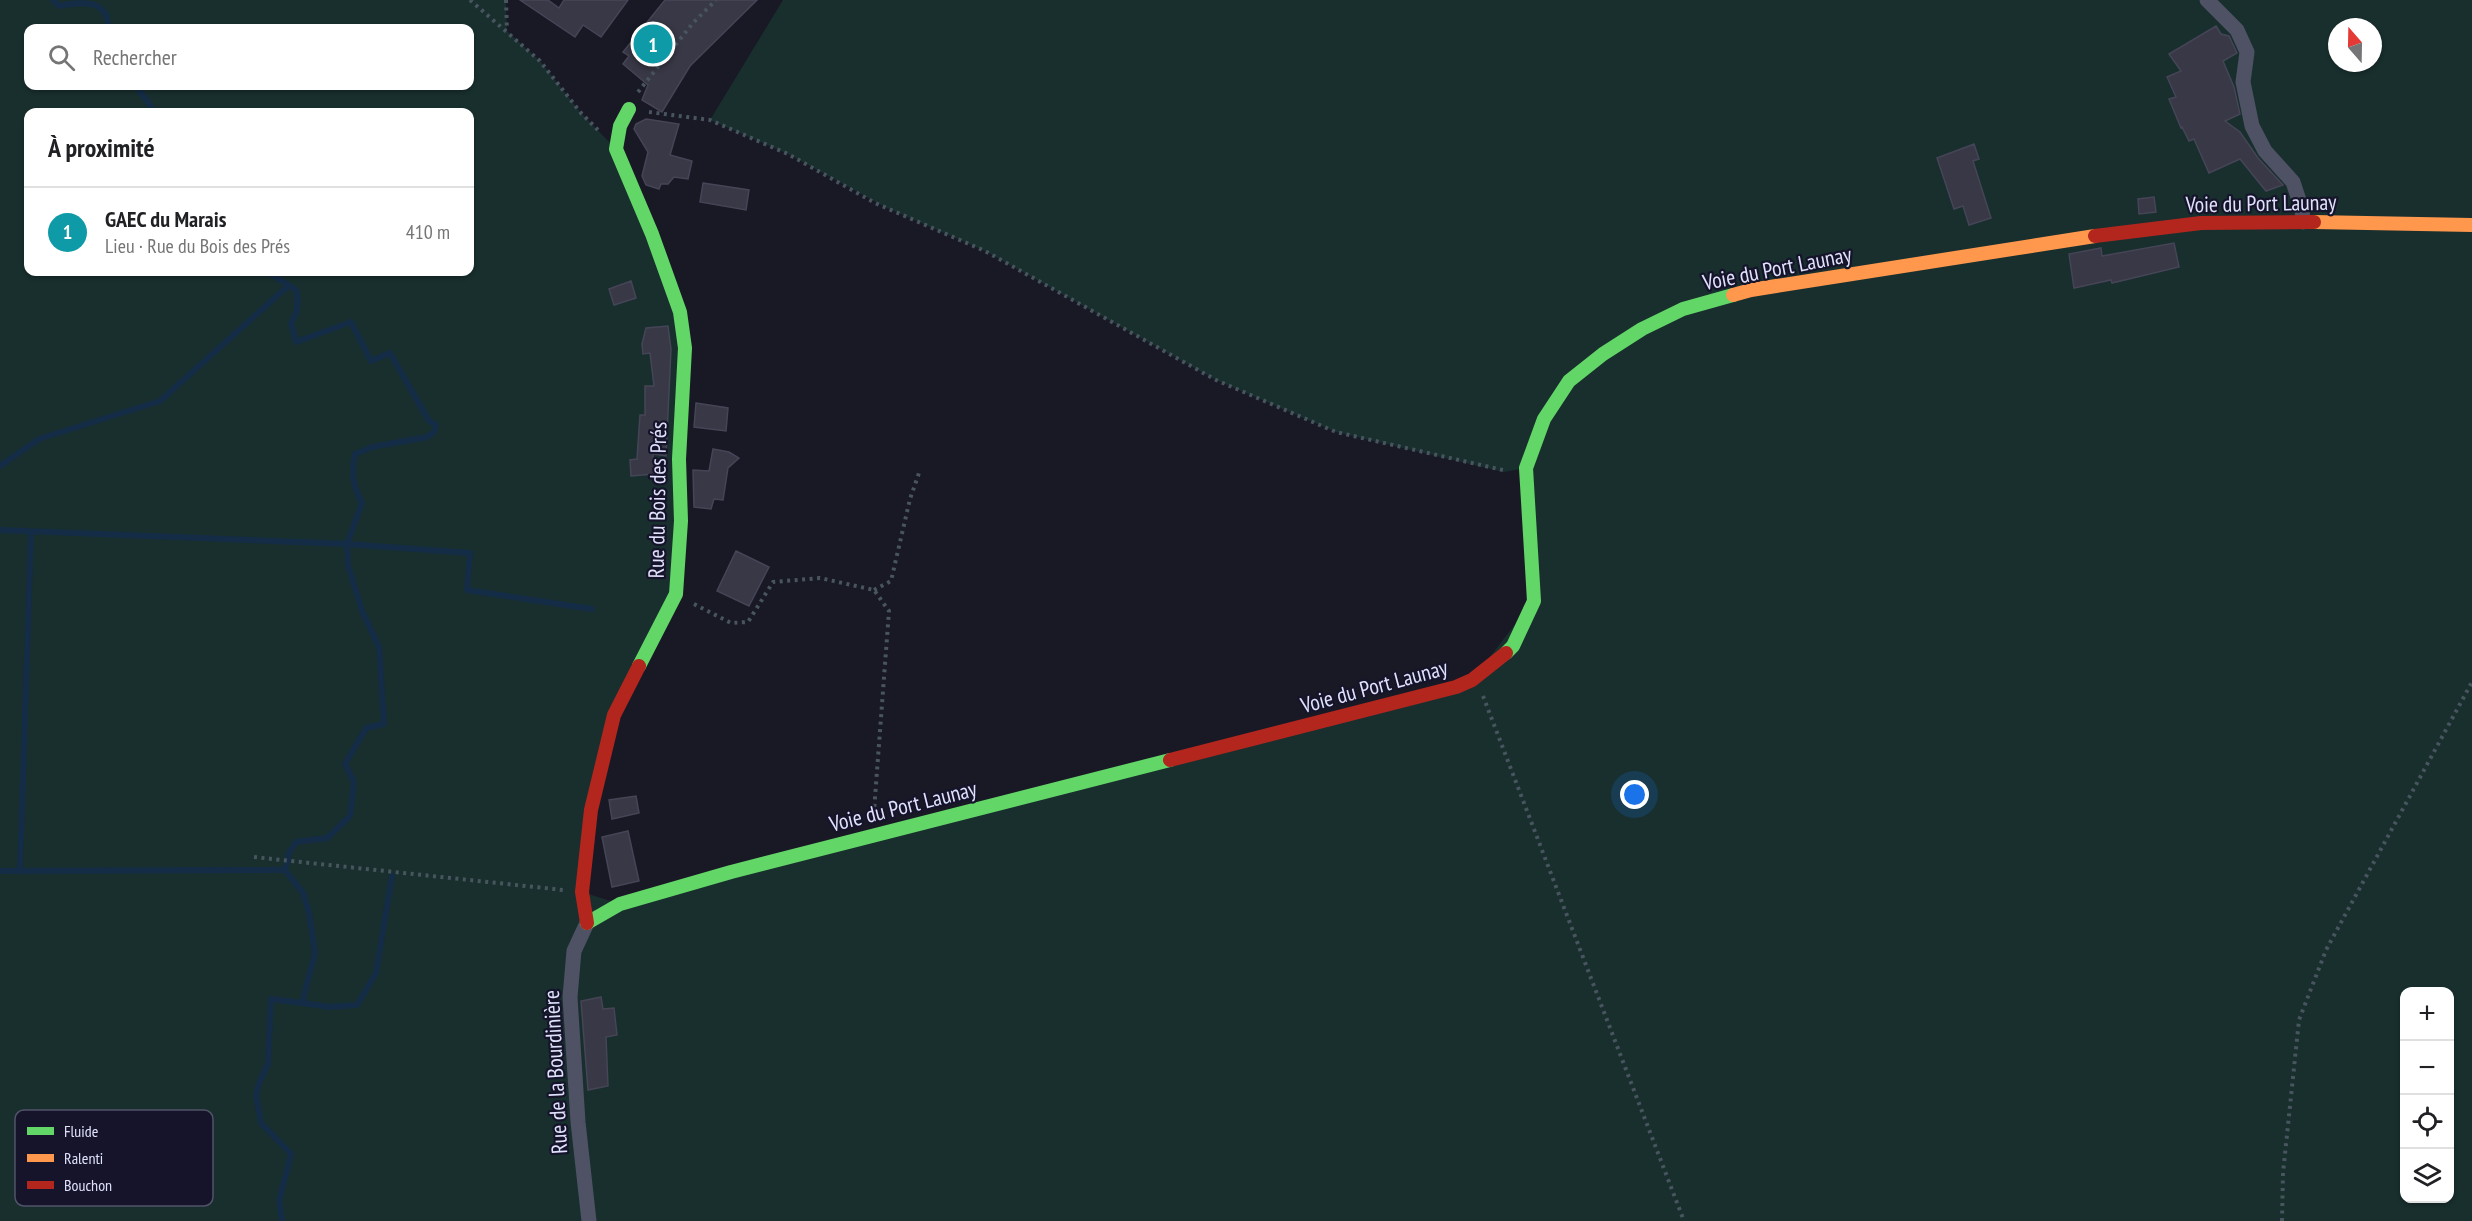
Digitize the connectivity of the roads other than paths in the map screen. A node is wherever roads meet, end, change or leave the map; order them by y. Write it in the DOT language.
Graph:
graph roads {
  1 [pos="2207,0"];
  2 [pos="629,110"];
  3 [pos="2303,222"];
  4 [pos="2472,225"];
  5 [pos="587,923"];
  6 [pos="589,1221"];
  1 -- 3 [label="street"];
  2 -- 5 [label="street, Rue du Bois des Prés"];
  3 -- 4 [label="street, Voie du Port Launay"];
  3 -- 5 [label="street, Voie du Port Launay"];
  5 -- 6 [label="street, Rue de la Bourdinière"];
}
